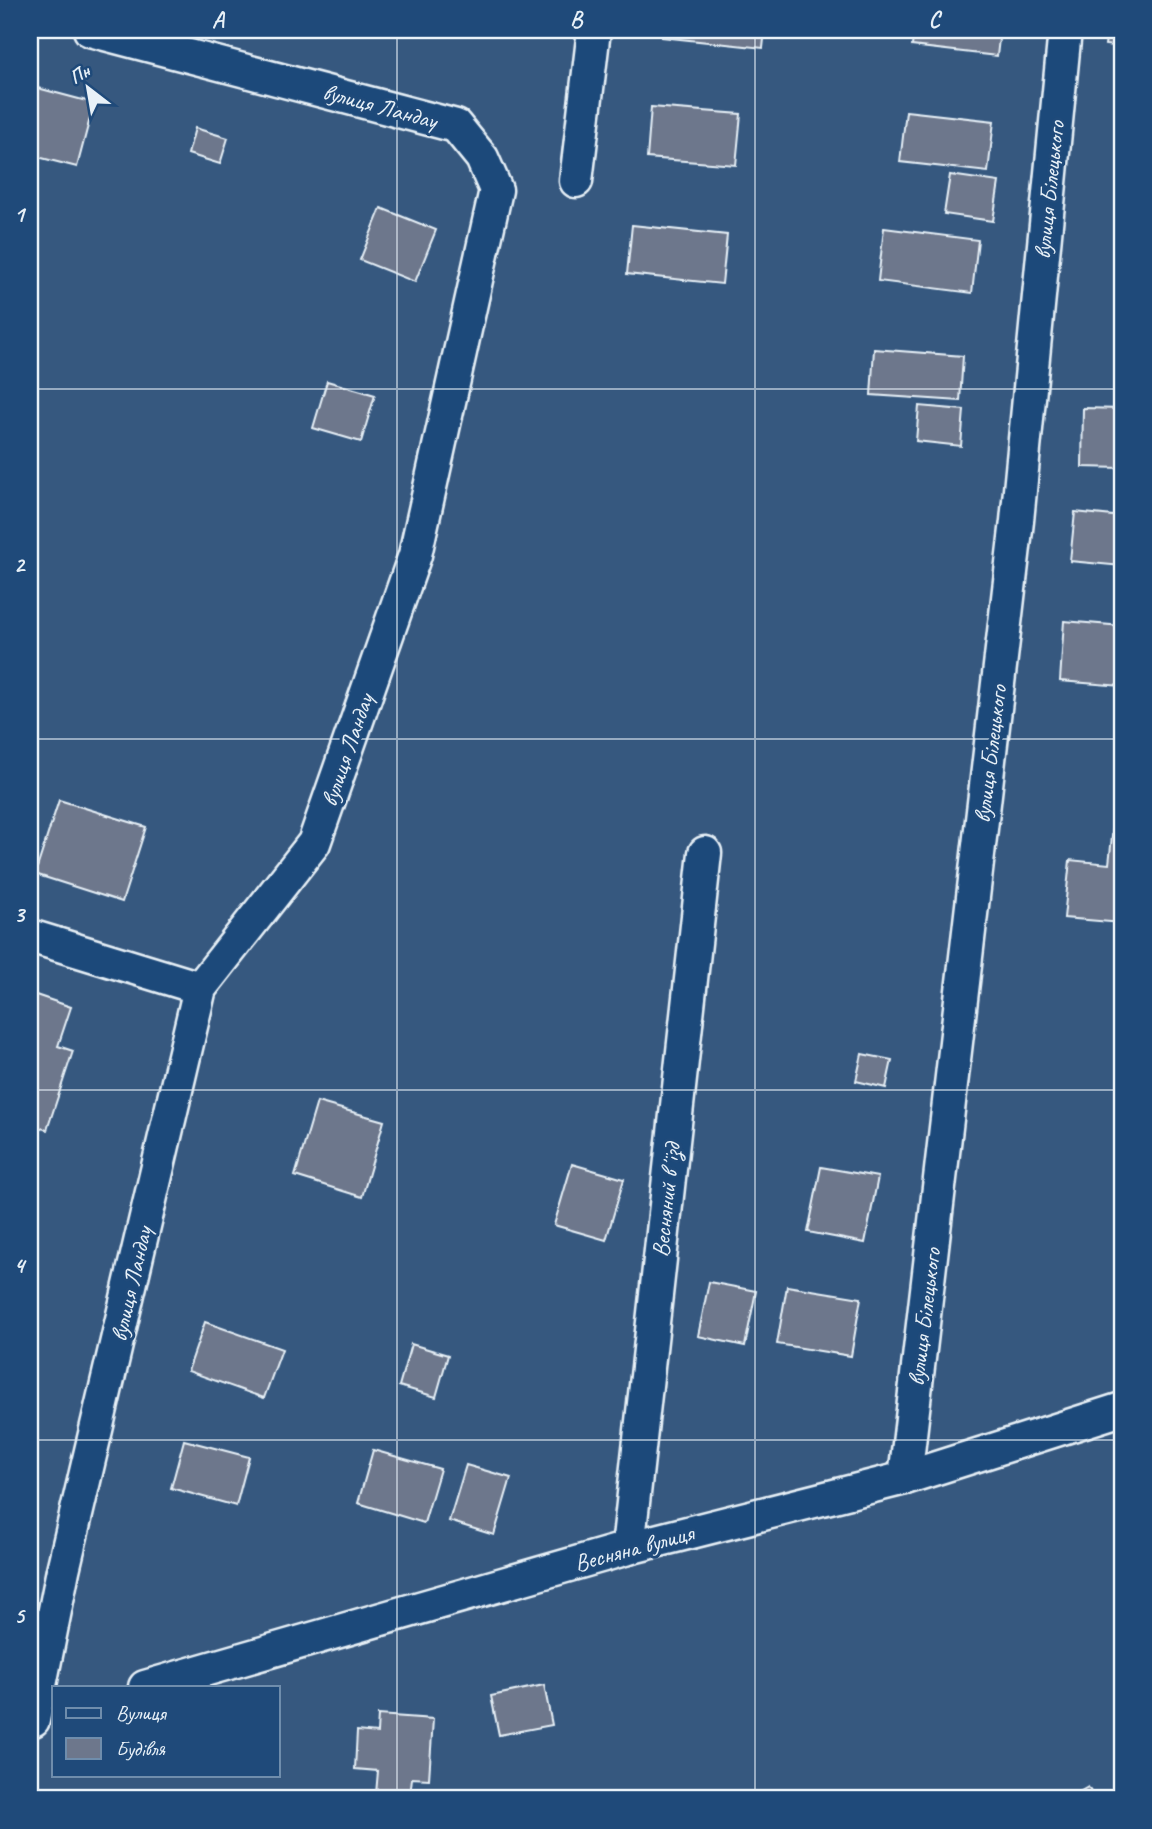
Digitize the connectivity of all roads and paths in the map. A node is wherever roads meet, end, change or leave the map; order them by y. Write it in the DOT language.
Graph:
graph roads {
  1 [pos="90,30"];
  2 [pos="594,30"];
  3 [pos="1065,30"];
  4 [pos="576,181"];
  5 [pos="705,853"];
  6 [pos="30,936"];
  7 [pos="200,988"];
  8 [pos="1122,1409"];
  9 [pos="905,1478"];
  10 [pos="628,1548"];
  11 [pos="148,1686"];
  12 [pos="39,1718"];
  1 -- 7 [label="street, вулиця Ландау"];
  2 -- 4 [label="street"];
  3 -- 9 [label="street, вулиця Білецького"];
  5 -- 10 [label="street, Весняний вʼїзд"];
  6 -- 7 [label="street"];
  7 -- 12 [label="street, вулиця Ландау"];
  8 -- 9 [label="street, Весняна вулиця"];
  9 -- 10 [label="street, Весняна вулиця"];
  10 -- 11 [label="street, Весняна вулиця"];
}
